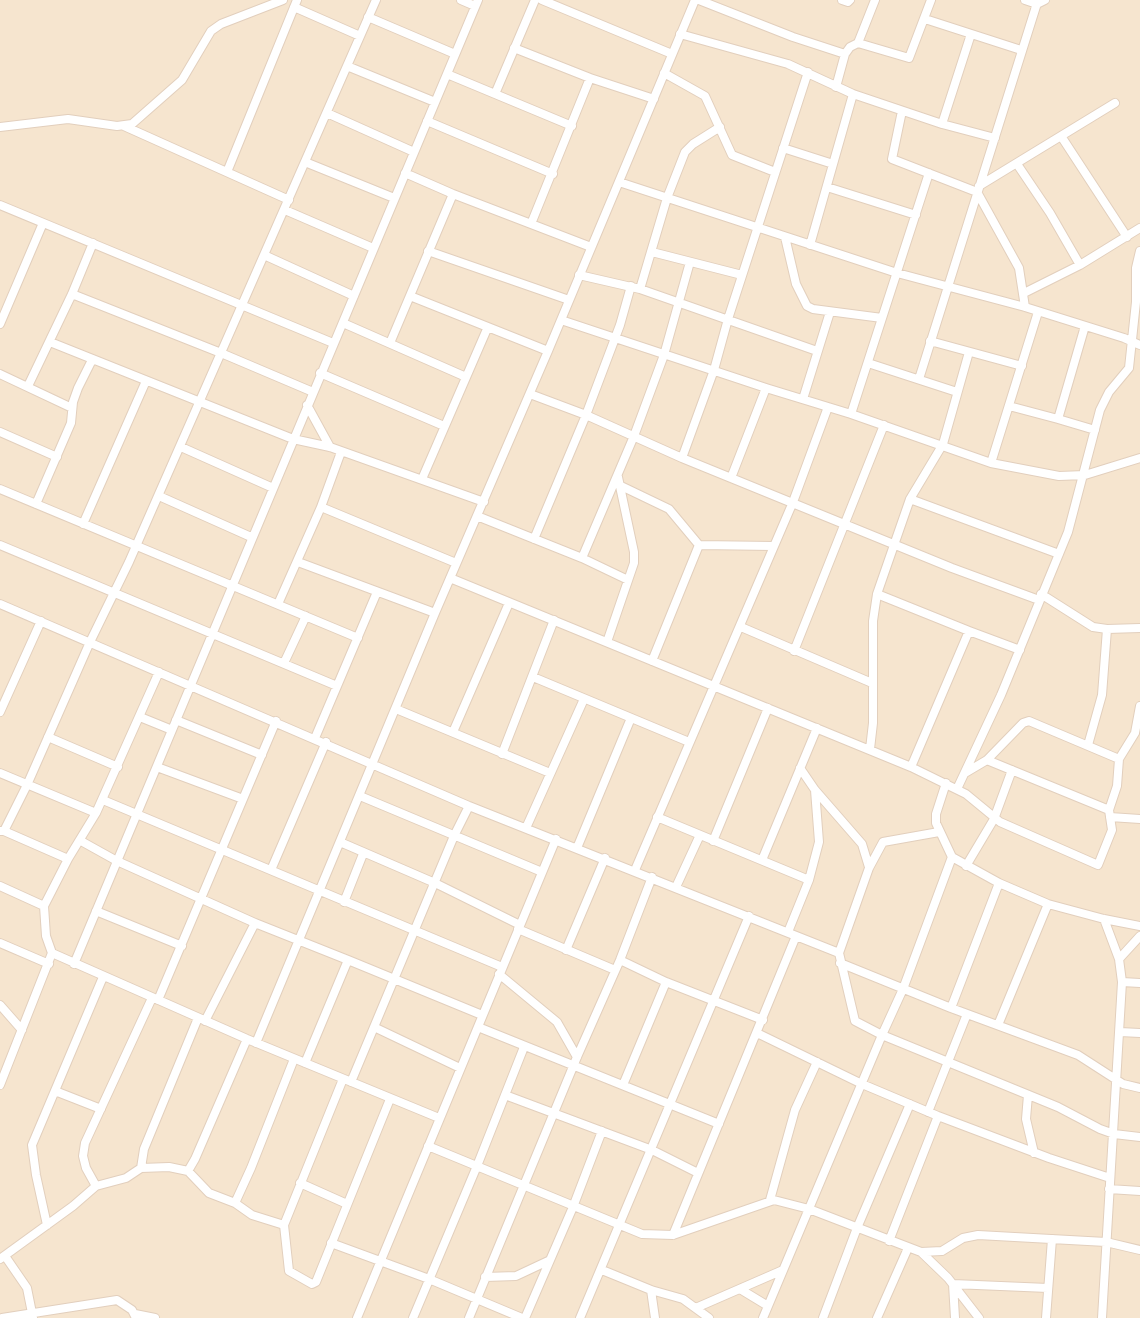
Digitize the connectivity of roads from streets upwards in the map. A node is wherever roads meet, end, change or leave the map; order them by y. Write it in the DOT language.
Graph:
graph roads {
  1 [pos="283,0"];
  2 [pos="376,0"];
  3 [pos="461,0"];
  4 [pos="535,0"];
  5 [pos="542,0"];
  6 [pos="697,0"];
  7 [pos="842,0"];
  8 [pos="850,0"];
  9 [pos="875,0"];
  10 [pos="931,0"];
  11 [pos="1025,0"];
  12 [pos="1040,1"];
  13 [pos="477,3"];
  14 [pos="296,4"];
  15 [pos="368,17"];
  16 [pos="925,19"];
  17 [pos="680,34"];
  18 [pos="971,34"];
  19 [pos="360,36"];
  20 [pos="858,43"];
  21 [pos="514,48"];
  22 [pos="1021,50"];
  23 [pos="455,54"];
  24 [pos="672,54"];
  25 [pos="845,54"];
  26 [pos="347,66"];
  27 [pos="808,72"];
  28 [pos="664,73"];
  29 [pos="447,74"];
  30 [pos="590,78"];
  31 [pos="836,86"];
  32 [pos="495,94"];
  33 [pos="853,94"];
  34 [pos="654,100"];
  35 [pos="435,102"];
  36 [pos="1115,103"];
  37 [pos="902,111"];
  38 [pos="327,113"];
  39 [pos="427,121"];
  40 [pos="942,124"];
  41 [pos="124,126"];
  42 [pos="572,126"];
  43 [pos="0,127"];
  44 [pos="720,127"];
  45 [pos="1061,136"];
  46 [pos="995,138"];
  47 [pos="783,148"];
  48 [pos="414,152"];
  49 [pos="306,162"];
  50 [pos="834,164"];
  51 [pos="1017,164"];
  52 [pos="227,172"];
  53 [pos="775,172"];
  54 [pos="405,173"];
  55 [pos="929,173"];
  56 [pos="553,174"];
  57 [pos="619,182"];
  58 [pos="827,187"];
  59 [pos="978,189"];
  60 [pos="453,194"];
  61 [pos="394,198"];
  62 [pos="667,198"];
  63 [pos="289,200"];
  64 [pos="0,205"];
  65 [pos="285,210"];
  66 [pos="916,215"];
  67 [pos="43,223"];
  68 [pos="531,224"];
  69 [pos="1140,228"];
  70 [pos="757,229"];
  71 [pos="785,237"];
  72 [pos="1128,237"];
  73 [pos="93,243"];
  74 [pos="810,245"];
  75 [pos="591,247"];
  76 [pos="373,248"];
  77 [pos="428,251"];
  78 [pos="1140,251"];
  79 [pos="652,252"];
  80 [pos="264,256"];
  81 [pos="690,262"];
  82 [pos="1080,265"];
  83 [pos="897,273"];
  84 [pos="579,275"];
  85 [pos="742,275"];
  86 [pos="635,287"];
  87 [pos="948,287"];
  88 [pos="1024,293"];
  89 [pos="72,294"];
  90 [pos="354,296"];
  91 [pos="410,296"];
  92 [pos="569,300"];
  93 [pos="680,302"];
  94 [pos="242,305"];
  95 [pos="1024,307"];
  96 [pos="830,312"];
  97 [pos="1038,312"];
  98 [pos="882,318"];
  99 [pos="728,319"];
  100 [pos="561,320"];
  101 [pos="343,323"];
  102 [pos="0,324"];
  103 [pos="1085,326"];
  104 [pos="487,328"];
  105 [pos="614,339"];
  106 [pos="930,341"];
  107 [pos="50,342"];
  108 [pos="333,343"];
  109 [pos="1136,343"];
  110 [pos="390,344"];
  111 [pos="548,351"];
  112 [pos="817,351"];
  113 [pos="221,352"];
  114 [pos="969,352"];
  115 [pos="664,355"];
  116 [pos="92,360"];
  117 [pos="868,363"];
  118 [pos="1022,366"];
  119 [pos="714,370"];
  120 [pos="320,373"];
  121 [pos="0,374"];
  122 [pos="466,377"];
  123 [pos="919,379"];
  124 [pos="146,382"];
  125 [pos="28,386"];
  126 [pos="766,388"];
  127 [pos="313,391"];
  128 [pos="957,393"];
  129 [pos="530,394"];
  130 [pos="803,399"];
  131 [pos="200,401"];
  132 [pos="307,405"];
  133 [pos="1009,405"];
  134 [pos="828,407"];
  135 [pos="72,408"];
  136 [pos="851,414"];
  137 [pos="586,415"];
  138 [pos="1058,419"];
  139 [pos="884,425"];
  140 [pos="444,426"];
  141 [pos="1096,430"];
  142 [pos="0,432"];
  143 [pos="634,436"];
  144 [pos="293,439"];
  145 [pos="943,444"];
  146 [pos="181,447"];
  147 [pos="330,447"];
  148 [pos="341,452"];
  149 [pos="57,457"];
  150 [pos="682,458"];
  151 [pos="1140,458"];
  152 [pos="991,463"];
  153 [pos="1085,475"];
  154 [pos="731,478"];
  155 [pos="422,479"];
  156 [pos="619,481"];
  157 [pos="273,488"];
  158 [pos="0,489"];
  159 [pos="159,496"];
  160 [pos="910,499"];
  161 [pos="484,502"];
  162 [pos="793,502"];
  163 [pos="36,504"];
  164 [pos="321,507"];
  165 [pos="477,516"];
  166 [pos="83,524"];
  167 [pos="845,524"];
  168 [pos="251,537"];
  169 [pos="534,539"];
  170 [pos="893,543"];
  171 [pos="0,545"];
  172 [pos="699,545"];
  173 [pos="774,546"];
  174 [pos="136,547"];
  175 [pos="1059,554"];
  176 [pos="582,558"];
  177 [pos="298,562"];
  178 [pos="456,563"];
  179 [pos="450,578"];
  180 [pos="628,580"];
  181 [pos="231,584"];
  182 [pos="377,592"];
  183 [pos="114,593"];
  184 [pos="877,594"];
  185 [pos="1040,597"];
  186 [pos="509,603"];
  187 [pos="0,604"];
  188 [pos="278,604"];
  189 [pos="435,613"];
  190 [pos="306,615"];
  191 [pos="554,620"];
  192 [pos="41,621"];
  193 [pos="741,627"];
  194 [pos="1140,628"];
  195 [pos="1107,629"];
  196 [pos="969,631"];
  197 [pos="210,633"];
  198 [pos="358,638"];
  199 [pos="90,642"];
  200 [pos="607,642"];
  201 [pos="1020,650"];
  202 [pos="794,651"];
  203 [pos="652,661"];
  204 [pos="284,663"];
  205 [pos="159,672"];
  206 [pos="533,677"];
  207 [pos="872,683"];
  208 [pos="190,685"];
  209 [pos="337,686"];
  210 [pos="713,686"];
  211 [pos="584,699"];
  212 [pos="1140,706"];
  213 [pos="768,708"];
  214 [pos="396,709"];
  215 [pos="0,712"];
  216 [pos="139,717"];
  217 [pos="631,718"];
  218 [pos="176,720"];
  219 [pos="1139,720"];
  220 [pos="276,721"];
  221 [pos="817,729"];
  222 [pos="172,730"];
  223 [pos="453,732"];
  224 [pos="48,737"];
  225 [pos="315,738"];
  226 [pos="326,742"];
  227 [pos="689,742"];
  228 [pos="1088,745"];
  229 [pos="870,749"];
  230 [pos="502,754"];
  231 [pos="262,755"];
  232 [pos="1119,759"];
  233 [pos="987,760"];
  234 [pos="373,763"];
  235 [pos="118,767"];
  236 [pos="157,767"];
  237 [pos="911,767"];
  238 [pos="800,768"];
  239 [pos="1012,770"];
  240 [pos="0,773"];
  241 [pos="550,773"];
  242 [pos="965,773"];
  243 [pos="946,783"];
  244 [pos="27,785"];
  245 [pos="957,789"];
  246 [pos="815,790"];
  247 [pos="360,796"];
  248 [pos="243,799"];
  249 [pos="103,800"];
  250 [pos="469,806"];
  251 [pos="96,813"];
  252 [pos="1140,813"];
  253 [pos="137,814"];
  254 [pos="1109,814"];
  255 [pos="657,817"];
  256 [pos="1136,818"];
  257 [pos="994,819"];
  258 [pos="526,828"];
  259 [pos="2,831"];
  260 [pos="939,832"];
  261 [pos="699,835"];
  262 [pos="454,836"];
  263 [pos="556,839"];
  264 [pos="81,841"];
  265 [pos="713,841"];
  266 [pos="340,842"];
  267 [pos="577,848"];
  268 [pos="222,850"];
  269 [pos="363,854"];
  270 [pos="951,857"];
  271 [pos="605,858"];
  272 [pos="68,859"];
  273 [pos="762,860"];
  274 [pos="117,861"];
  275 [pos="966,866"];
  276 [pos="869,868"];
  277 [pos="271,870"];
  278 [pos="635,870"];
  279 [pos="542,872"];
  280 [pos="652,877"];
  281 [pos="809,880"];
  282 [pos="435,883"];
  283 [pos="999,883"];
  284 [pos="0,886"];
  285 [pos="676,887"];
  286 [pos="319,892"];
  287 [pos="202,899"];
  288 [pos="344,902"];
  289 [pos="1048,904"];
  290 [pos="44,906"];
  291 [pos="96,911"];
  292 [pos="749,916"];
  293 [pos="1104,919"];
  294 [pos="255,923"];
  295 [pos="1140,926"];
  296 [pos="519,927"];
  297 [pos="416,932"];
  298 [pos="792,934"];
  299 [pos="1140,936"];
  300 [pos="298,942"];
  301 [pos="0,943"];
  302 [pos="181,946"];
  303 [pos="566,950"];
  304 [pos="52,953"];
  305 [pos="839,953"];
  306 [pos="348,960"];
  307 [pos="620,960"];
  308 [pos="1119,960"];
  309 [pos="840,963"];
  310 [pos="49,964"];
  311 [pos="74,964"];
  312 [pos="615,970"];
  313 [pos="501,971"];
  314 [pos="103,977"];
  315 [pos="395,978"];
  316 [pos="666,982"];
  317 [pos="1122,982"];
  318 [pos="1140,983"];
  319 [pos="903,989"];
  320 [pos="155,999"];
  321 [pos="715,1001"];
  322 [pos="0,1005"];
  323 [pos="951,1008"];
  324 [pos="482,1014"];
  325 [pos="967,1014"];
  326 [pos="202,1019"];
  327 [pos="763,1020"];
  328 [pos="998,1025"];
  329 [pos="478,1027"];
  330 [pos="376,1028"];
  331 [pos="22,1030"];
  332 [pos="1121,1032"];
  333 [pos="757,1033"];
  334 [pos="1140,1033"];
  335 [pos="882,1035"];
  336 [pos="251,1041"];
  337 [pos="524,1047"];
  338 [pos="294,1059"];
  339 [pos="575,1062"];
  340 [pos="817,1062"];
  341 [pos="304,1063"];
  342 [pos="948,1064"];
  343 [pos="460,1068"];
  344 [pos="1118,1080"];
  345 [pos="347,1081"];
  346 [pos="862,1084"];
  347 [pos="0,1085"];
  348 [pos="623,1085"];
  349 [pos="1140,1088"];
  350 [pos="55,1091"];
  351 [pos="505,1095"];
  352 [pos="1028,1095"];
  353 [pos="390,1098"];
  354 [pos="670,1104"];
  355 [pos="909,1104"];
  356 [pos="101,1109"];
  357 [pos="929,1112"];
  358 [pos="554,1114"];
  359 [pos="938,1116"];
  360 [pos="439,1118"];
  361 [pos="719,1124"];
  362 [pos="602,1131"];
  363 [pos="1114,1134"];
  364 [pos="1140,1137"];
  365 [pos="428,1146"];
  366 [pos="652,1150"];
  367 [pos="1034,1153"];
  368 [pos="477,1166"];
  369 [pos="141,1168"];
  370 [pos="188,1171"];
  371 [pos="698,1173"];
  372 [pos="1110,1178"];
  373 [pos="300,1183"];
  374 [pos="96,1186"];
  375 [pos="524,1186"];
  376 [pos="1110,1189"];
  377 [pos="1140,1191"];
  378 [pos="770,1200"];
  379 [pos="235,1203"];
  380 [pos="347,1204"];
  381 [pos="573,1207"];
  382 [pos="809,1209"];
  383 [pos="47,1225"];
  384 [pos="284,1225"];
  385 [pos="620,1226"];
  386 [pos="857,1228"];
  387 [pos="673,1235"];
  388 [pos="1052,1239"];
  389 [pos="888,1241"];
  390 [pos="331,1242"];
  391 [pos="1106,1242"];
  392 [pos="908,1248"];
  393 [pos="1140,1250"];
  394 [pos="921,1252"];
  395 [pos="2,1257"];
  396 [pos="380,1260"];
  397 [pos="548,1261"];
  398 [pos="602,1270"];
  399 [pos="783,1270"];
  400 [pos="485,1277"];
  401 [pos="429,1279"];
  402 [pos="953,1284"];
  403 [pos="1048,1288"];
  404 [pos="740,1289"];
  405 [pos="651,1290"];
  406 [pos="476,1300"];
  407 [pos="768,1306"];
  408 [pos="698,1307"];
  409 [pos="33,1315"];
  410 [pos="135,1316"];
  411 [pos="2,1318"];
  412 [pos="155,1318"];
  413 [pos="357,1318"];
  414 [pos="413,1318"];
  415 [pos="469,1318"];
  416 [pos="524,1318"];
  417 [pos="580,1318"];
  418 [pos="654,1318"];
  419 [pos="709,1318"];
  420 [pos="763,1318"];
  421 [pos="823,1318"];
  422 [pos="877,1318"];
  423 [pos="954,1318"];
  424 [pos="979,1318"];
  425 [pos="1046,1318"];
  426 [pos="1102,1318"];
  1 -- 41 [label="street"];
  2 -- 15 [label="street"];
  3 -- 13 [label="street"];
  4 -- 21 [label="street"];
  5 -- 24 [label="street"];
  6 -- 17 [label="street"];
  6 -- 25 [label="street"];
  7 -- 8 [label="street"];
  9 -- 20 [label="street"];
  10 -- 16 [label="street"];
  11 -- 12 [label="street"];
  12 -- 22 [label="street"];
  13 -- 23 [label="street"];
  14 -- 19 [label="street"];
  14 -- 52 [label="street"];
  15 -- 19 [label="street"];
  15 -- 23 [label="street"];
  16 -- 18 [label="street"];
  16 -- 20 [label="street"];
  17 -- 24 [label="street"];
  17 -- 27 [label="street"];
  18 -- 22 [label="street"];
  18 -- 40 [label="street"];
  19 -- 26 [label="street"];
  20 -- 25 [label="street"];
  21 -- 30 [label="street"];
  21 -- 32 [label="street"];
  22 -- 46 [label="street"];
  23 -- 29 [label="street"];
  24 -- 28 [label="street"];
  25 -- 31 [label="street"];
  26 -- 35 [label="street"];
  26 -- 38 [label="street"];
  27 -- 31 [label="street"];
  27 -- 47 [label="street"];
  28 -- 34 [label="street"];
  28 -- 44 [label="street"];
  29 -- 32 [label="street"];
  29 -- 35 [label="street"];
  30 -- 34 [label="street"];
  30 -- 42 [label="street"];
  31 -- 33 [label="street"];
  32 -- 42 [label="street"];
  33 -- 37 [label="street"];
  33 -- 50 [label="street"];
  34 -- 57 [label="street"];
  35 -- 39 [label="street"];
  36 -- 45 [label="street"];
  37 -- 40 [label="street"];
  37 -- 55 [label="street"];
  38 -- 48 [label="street"];
  38 -- 49 [label="street"];
  39 -- 48 [label="street"];
  39 -- 56 [label="street"];
  40 -- 46 [label="street"];
  41 -- 43 [label="street"];
  41 -- 52 [label="street"];
  42 -- 56 [label="street"];
  44 -- 53 [label="street"];
  44 -- 62 [label="street"];
  45 -- 51 [label="street"];
  45 -- 72 [label="street"];
  46 -- 59 [label="street"];
  47 -- 50 [label="street"];
  47 -- 53 [label="street"];
  48 -- 54 [label="street"];
  49 -- 61 [label="street"];
  49 -- 63 [label="street"];
  50 -- 58 [label="street"];
  51 -- 59 [label="street"];
  51 -- 82 [label="street"];
  52 -- 63 [label="street"];
  53 -- 70 [label="street"];
  54 -- 60 [label="street"];
  54 -- 61 [label="street"];
  55 -- 59 [label="street"];
  55 -- 66 [label="street"];
  56 -- 68 [label="street"];
  57 -- 62 [label="street"];
  57 -- 75 [label="street"];
  58 -- 66 [label="street"];
  58 -- 74 [label="street"];
  59 -- 87 [label="street"];
  59 -- 88 [label="street"];
  60 -- 68 [label="street"];
  60 -- 77 [label="street"];
  61 -- 76 [label="street"];
  62 -- 70 [label="street"];
  62 -- 79 [label="street"];
  63 -- 65 [label="street"];
  64 -- 67 [label="street"];
  65 -- 76 [label="street"];
  65 -- 80 [label="street"];
  66 -- 83 [label="street"];
  67 -- 73 [label="street"];
  67 -- 102 [label="street"];
  68 -- 75 [label="street"];
  69 -- 72 [label="street"];
  70 -- 71 [label="street"];
  70 -- 85 [label="street"];
  71 -- 74 [label="street"];
  71 -- 96 [label="street"];
  72 -- 82 [label="street"];
  73 -- 89 [label="street"];
  73 -- 94 [label="street"];
  74 -- 83 [label="street"];
  75 -- 84 [label="street"];
  76 -- 90 [label="street"];
  77 -- 91 [label="street"];
  77 -- 92 [label="street"];
  78 -- 109 [label="street"];
  79 -- 81 [label="street"];
  79 -- 86 [label="street"];
  80 -- 90 [label="street"];
  80 -- 94 [label="street"];
  81 -- 85 [label="street"];
  81 -- 93 [label="street"];
  82 -- 88 [label="street"];
  83 -- 87 [label="street"];
  83 -- 98 [label="street"];
  84 -- 86 [label="street"];
  84 -- 92 [label="street"];
  85 -- 99 [label="street"];
  86 -- 93 [label="street"];
  86 -- 105 [label="street"];
  87 -- 95 [label="street"];
  87 -- 106 [label="street"];
  88 -- 95 [label="street"];
  89 -- 107 [label="street"];
  89 -- 113 [label="street"];
  90 -- 101 [label="street"];
  91 -- 104 [label="street"];
  91 -- 110 [label="street"];
  92 -- 100 [label="street"];
  93 -- 99 [label="street"];
  93 -- 115 [label="street"];
  94 -- 108 [label="street"];
  94 -- 113 [label="street"];
  95 -- 97 [label="street"];
  96 -- 98 [label="street"];
  96 -- 112 [label="street"];
  97 -- 103 [label="street"];
  97 -- 118 [label="street"];
  98 -- 117 [label="street"];
  99 -- 112 [label="street"];
  99 -- 119 [label="street"];
  100 -- 105 [label="street"];
  100 -- 111 [label="street"];
  101 -- 108 [label="street"];
  101 -- 110 [label="street"];
  103 -- 109 [label="street"];
  103 -- 138 [label="street"];
  104 -- 111 [label="street"];
  104 -- 122 [label="street"];
  105 -- 115 [label="street"];
  105 -- 137 [label="street"];
  106 -- 114 [label="street"];
  106 -- 123 [label="street"];
  107 -- 116 [label="street"];
  107 -- 125 [label="street"];
  108 -- 120 [label="street"];
  109 -- 141 [label="street"];
  110 -- 122 [label="street"];
  111 -- 129 [label="street"];
  112 -- 130 [label="street"];
  113 -- 127 [label="street"];
  113 -- 131 [label="street"];
  114 -- 118 [label="street"];
  114 -- 128 [label="street"];
  115 -- 119 [label="street"];
  115 -- 143 [label="street"];
  116 -- 124 [label="street"];
  116 -- 135 [label="street"];
  117 -- 123 [label="street"];
  117 -- 136 [label="street"];
  118 -- 133 [label="street"];
  119 -- 126 [label="street"];
  119 -- 150 [label="street"];
  120 -- 127 [label="street"];
  120 -- 140 [label="street"];
  121 -- 125 [label="street"];
  122 -- 140 [label="street"];
  123 -- 128 [label="street"];
  124 -- 131 [label="street"];
  124 -- 166 [label="street"];
  125 -- 135 [label="street"];
  126 -- 130 [label="street"];
  126 -- 154 [label="street"];
  127 -- 132 [label="street"];
  128 -- 145 [label="street"];
  129 -- 137 [label="street"];
  129 -- 161 [label="street"];
  130 -- 134 [label="street"];
  131 -- 144 [label="street"];
  131 -- 146 [label="street"];
  132 -- 144 [label="street"];
  132 -- 147 [label="street"];
  133 -- 138 [label="street"];
  133 -- 152 [label="street"];
  134 -- 136 [label="street"];
  134 -- 162 [label="street"];
  135 -- 149 [label="street"];
  136 -- 139 [label="street"];
  137 -- 143 [label="street"];
  137 -- 169 [label="street"];
  138 -- 141 [label="street"];
  139 -- 145 [label="street"];
  139 -- 167 [label="street"];
  140 -- 155 [label="street"];
  141 -- 153 [label="street"];
  142 -- 149 [label="street"];
  143 -- 150 [label="street"];
  143 -- 156 [label="street"];
  144 -- 147 [label="street"];
  144 -- 157 [label="street"];
  145 -- 152 [label="street"];
  145 -- 160 [label="street"];
  146 -- 157 [label="street"];
  146 -- 159 [label="street"];
  147 -- 148 [label="street"];
  148 -- 155 [label="street"];
  148 -- 164 [label="street"];
  149 -- 163 [label="street"];
  150 -- 154 [label="street"];
  151 -- 153 [label="street"];
  152 -- 153 [label="street"];
  153 -- 175 [label="street"];
  154 -- 162 [label="street"];
  155 -- 161 [label="street"];
  156 -- 172 [label="street"];
  156 -- 176 [label="street"];
  156 -- 180 [label="street"];
  157 -- 168 [label="street"];
  158 -- 163 [label="street"];
  159 -- 168 [label="street"];
  159 -- 174 [label="street"];
  160 -- 170 [label="street"];
  160 -- 175 [label="street"];
  161 -- 165 [label="street"];
  162 -- 167 [label="street"];
  162 -- 173 [label="street"];
  163 -- 166 [label="street"];
  164 -- 177 [label="street"];
  164 -- 178 [label="street"];
  165 -- 169 [label="street"];
  165 -- 178 [label="street"];
  166 -- 174 [label="street"];
  167 -- 170 [label="street"];
  167 -- 202 [label="street"];
  168 -- 181 [label="street"];
  169 -- 176 [label="street"];
  170 -- 184 [label="street"];
  170 -- 185 [label="street"];
  171 -- 183 [label="street"];
  172 -- 173 [label="street"];
  172 -- 203 [label="street"];
  173 -- 193 [label="street"];
  174 -- 181 [label="street"];
  174 -- 183 [label="street"];
  175 -- 185 [label="street"];
  176 -- 180 [label="street"];
  177 -- 182 [label="street"];
  177 -- 188 [label="street"];
  178 -- 179 [label="street"];
  179 -- 186 [label="street"];
  179 -- 189 [label="street"];
  180 -- 200 [label="street"];
  181 -- 188 [label="street"];
  181 -- 197 [label="street"];
  182 -- 189 [label="street"];
  182 -- 198 [label="street"];
  183 -- 197 [label="street"];
  183 -- 199 [label="street"];
  184 -- 196 [label="street"];
  184 -- 207 [label="street"];
  185 -- 195 [label="street"];
  185 -- 201 [label="street"];
  186 -- 191 [label="street"];
  186 -- 223 [label="street"];
  187 -- 192 [label="street"];
  188 -- 190 [label="street"];
  189 -- 214 [label="street"];
  190 -- 198 [label="street"];
  190 -- 204 [label="street"];
  191 -- 200 [label="street"];
  191 -- 206 [label="street"];
  192 -- 199 [label="street"];
  192 -- 215 [label="street"];
  193 -- 202 [label="street"];
  193 -- 210 [label="street"];
  194 -- 195 [label="street"];
  195 -- 228 [label="street"];
  196 -- 201 [label="street"];
  196 -- 237 [label="street"];
  197 -- 204 [label="street"];
  197 -- 208 [label="street"];
  198 -- 209 [label="street"];
  199 -- 205 [label="street"];
  199 -- 224 [label="street"];
  200 -- 203 [label="street"];
  201 -- 242 [label="street"];
  202 -- 207 [label="street"];
  203 -- 210 [label="street"];
  204 -- 209 [label="street"];
  205 -- 208 [label="street"];
  205 -- 216 [label="street"];
  206 -- 211 [label="street"];
  206 -- 230 [label="street"];
  207 -- 229 [label="street"];
  208 -- 218 [label="street"];
  208 -- 220 [label="street"];
  209 -- 225 [label="street"];
  210 -- 213 [label="street"];
  210 -- 227 [label="street"];
  211 -- 217 [label="street"];
  211 -- 241 [label="street"];
  212 -- 219 [label="street"];
  213 -- 221 [label="street"];
  213 -- 265 [label="street"];
  214 -- 223 [label="street"];
  214 -- 234 [label="street"];
  216 -- 222 [label="street"];
  216 -- 235 [label="street"];
  217 -- 227 [label="street"];
  217 -- 267 [label="street"];
  218 -- 222 [label="street"];
  218 -- 231 [label="street"];
  219 -- 232 [label="street"];
  220 -- 225 [label="street"];
  220 -- 231 [label="street"];
  221 -- 229 [label="street"];
  221 -- 238 [label="street"];
  222 -- 236 [label="street"];
  223 -- 230 [label="street"];
  224 -- 235 [label="street"];
  224 -- 244 [label="street"];
  225 -- 226 [label="street"];
  226 -- 234 [label="street"];
  226 -- 277 [label="street"];
  227 -- 255 [label="street"];
  228 -- 232 [label="street"];
  228 -- 233 [label="street"];
  229 -- 237 [label="street"];
  230 -- 241 [label="street"];
  231 -- 248 [label="street"];
  232 -- 254 [label="street"];
  233 -- 239 [label="street"];
  233 -- 242 [label="street"];
  234 -- 247 [label="street"];
  234 -- 250 [label="street"];
  235 -- 249 [label="street"];
  236 -- 248 [label="street"];
  236 -- 253 [label="street"];
  237 -- 243 [label="street"];
  238 -- 246 [label="street"];
  238 -- 273 [label="street"];
  239 -- 254 [label="street"];
  239 -- 257 [label="street"];
  240 -- 244 [label="street"];
  241 -- 258 [label="street"];
  242 -- 245 [label="street"];
  243 -- 245 [label="street"];
  243 -- 260 [label="street"];
  244 -- 251 [label="street"];
  244 -- 259 [label="street"];
  245 -- 257 [label="street"];
  246 -- 276 [label="street"];
  246 -- 281 [label="street"];
  247 -- 262 [label="street"];
  247 -- 266 [label="street"];
  248 -- 268 [label="street"];
  249 -- 251 [label="street"];
  249 -- 253 [label="street"];
  250 -- 258 [label="street"];
  250 -- 262 [label="street"];
  251 -- 264 [label="street"];
  252 -- 256 [label="street"];
  253 -- 268 [label="street"];
  253 -- 274 [label="street"];
  254 -- 256 [label="street"];
  254 -- 257 [label="street"];
  255 -- 261 [label="street"];
  255 -- 278 [label="street"];
  257 -- 275 [label="street"];
  258 -- 263 [label="street"];
  259 -- 272 [label="street"];
  260 -- 270 [label="street"];
  260 -- 276 [label="street"];
  261 -- 265 [label="street"];
  261 -- 285 [label="street"];
  262 -- 279 [label="street"];
  262 -- 282 [label="street"];
  263 -- 267 [label="street"];
  263 -- 279 [label="street"];
  264 -- 272 [label="street"];
  264 -- 274 [label="street"];
  265 -- 273 [label="street"];
  266 -- 269 [label="street"];
  266 -- 286 [label="street"];
  267 -- 271 [label="street"];
  268 -- 277 [label="street"];
  268 -- 287 [label="street"];
  269 -- 282 [label="street"];
  269 -- 288 [label="street"];
  270 -- 275 [label="street"];
  270 -- 319 [label="street"];
  271 -- 278 [label="street"];
  271 -- 303 [label="street"];
  272 -- 290 [label="street"];
  273 -- 281 [label="street"];
  274 -- 287 [label="street"];
  274 -- 291 [label="street"];
  275 -- 283 [label="street"];
  276 -- 305 [label="street"];
  277 -- 286 [label="street"];
  278 -- 280 [label="street"];
  279 -- 296 [label="street"];
  280 -- 285 [label="street"];
  280 -- 307 [label="street"];
  281 -- 298 [label="street"];
  282 -- 296 [label="street"];
  282 -- 297 [label="street"];
  283 -- 289 [label="street"];
  283 -- 323 [label="street"];
  284 -- 290 [label="street"];
  285 -- 292 [label="street"];
  286 -- 288 [label="street"];
  286 -- 300 [label="street"];
  287 -- 294 [label="street"];
  287 -- 302 [label="street"];
  288 -- 297 [label="street"];
  289 -- 293 [label="street"];
  289 -- 328 [label="street"];
  290 -- 304 [label="street"];
  291 -- 302 [label="street"];
  291 -- 311 [label="street"];
  292 -- 298 [label="street"];
  292 -- 321 [label="street"];
  293 -- 295 [label="street"];
  293 -- 308 [label="street"];
  294 -- 300 [label="street"];
  294 -- 326 [label="street"];
  296 -- 303 [label="street"];
  296 -- 313 [label="street"];
  297 -- 313 [label="street"];
  297 -- 315 [label="street"];
  298 -- 305 [label="street"];
  298 -- 327 [label="street"];
  299 -- 308 [label="street"];
  300 -- 306 [label="street"];
  300 -- 336 [label="street"];
  301 -- 310 [label="street"];
  302 -- 320 [label="street"];
  303 -- 312 [label="street"];
  304 -- 310 [label="street"];
  304 -- 311 [label="street"];
  305 -- 309 [label="street"];
  306 -- 315 [label="street"];
  306 -- 341 [label="street"];
  307 -- 312 [label="street"];
  307 -- 316 [label="street"];
  308 -- 317 [label="street"];
  309 -- 319 [label="street"];
  309 -- 335 [label="street"];
  310 -- 331 [label="street"];
  311 -- 314 [label="street"];
  312 -- 339 [label="street"];
  313 -- 324 [label="street"];
  313 -- 339 [label="street"];
  314 -- 320 [label="street"];
  314 -- 350 [label="street"];
  315 -- 324 [label="street"];
  315 -- 330 [label="street"];
  316 -- 321 [label="street"];
  316 -- 348 [label="street"];
  317 -- 318 [label="street"];
  317 -- 332 [label="street"];
  319 -- 323 [label="street"];
  319 -- 335 [label="street"];
  320 -- 326 [label="street"];
  320 -- 356 [label="street"];
  321 -- 327 [label="street"];
  321 -- 354 [label="street"];
  322 -- 331 [label="street"];
  323 -- 325 [label="street"];
  324 -- 329 [label="street"];
  325 -- 328 [label="street"];
  325 -- 342 [label="street"];
  326 -- 336 [label="street"];
  326 -- 369 [label="street"];
  327 -- 333 [label="street"];
  328 -- 344 [label="street"];
  329 -- 337 [label="street"];
  329 -- 343 [label="street"];
  330 -- 343 [label="street"];
  330 -- 345 [label="street"];
  331 -- 347 [label="street"];
  332 -- 334 [label="street"];
  332 -- 344 [label="street"];
  333 -- 340 [label="street"];
  333 -- 361 [label="street"];
  335 -- 342 [label="street"];
  335 -- 346 [label="street"];
  336 -- 338 [label="street"];
  336 -- 370 [label="street"];
  337 -- 339 [label="street"];
  337 -- 351 [label="street"];
  338 -- 341 [label="street"];
  338 -- 379 [label="street"];
  339 -- 348 [label="street"];
  339 -- 358 [label="street"];
  340 -- 346 [label="street"];
  340 -- 378 [label="street"];
  341 -- 345 [label="street"];
  342 -- 352 [label="street"];
  342 -- 357 [label="street"];
  343 -- 360 [label="street"];
  344 -- 349 [label="street"];
  344 -- 363 [label="street"];
  345 -- 353 [label="street"];
  345 -- 373 [label="street"];
  346 -- 355 [label="street"];
  346 -- 382 [label="street"];
  348 -- 354 [label="street"];
  350 -- 356 [label="street"];
  350 -- 383 [label="street"];
  351 -- 358 [label="street"];
  351 -- 368 [label="street"];
  352 -- 363 [label="street"];
  352 -- 367 [label="street"];
  353 -- 360 [label="street"];
  353 -- 380 [label="street"];
  354 -- 361 [label="street"];
  354 -- 366 [label="street"];
  355 -- 357 [label="street"];
  355 -- 386 [label="street"];
  356 -- 374 [label="street"];
  357 -- 359 [label="street"];
  358 -- 362 [label="street"];
  358 -- 375 [label="street"];
  359 -- 367 [label="street"];
  359 -- 389 [label="street"];
  360 -- 365 [label="street"];
  361 -- 371 [label="street"];
  362 -- 366 [label="street"];
  362 -- 381 [label="street"];
  363 -- 364 [label="street"];
  363 -- 372 [label="street"];
  365 -- 368 [label="street"];
  365 -- 396 [label="street"];
  366 -- 371 [label="street"];
  366 -- 385 [label="street"];
  367 -- 372 [label="street"];
  368 -- 375 [label="street"];
  368 -- 401 [label="street"];
  369 -- 370 [label="street"];
  369 -- 374 [label="street"];
  370 -- 379 [label="street"];
  371 -- 387 [label="street"];
  372 -- 376 [label="street"];
  373 -- 380 [label="street"];
  373 -- 384 [label="street"];
  374 -- 383 [label="street"];
  375 -- 381 [label="street"];
  375 -- 400 [label="street"];
  376 -- 377 [label="street"];
  376 -- 391 [label="street"];
  378 -- 382 [label="street"];
  378 -- 387 [label="street"];
  379 -- 384 [label="street"];
  380 -- 390 [label="street"];
  381 -- 385 [label="street"];
  381 -- 397 [label="street"];
  382 -- 386 [label="street"];
  382 -- 399 [label="street"];
  383 -- 395 [label="street"];
  384 -- 390 [label="street"];
  385 -- 387 [label="street"];
  385 -- 398 [label="street"];
  386 -- 389 [label="street"];
  386 -- 421 [label="street"];
  388 -- 391 [label="street"];
  388 -- 394 [label="street"];
  388 -- 403 [label="street"];
  389 -- 392 [label="street"];
  390 -- 396 [label="street"];
  391 -- 393 [label="street"];
  391 -- 426 [label="street"];
  392 -- 394 [label="street"];
  392 -- 422 [label="street"];
  394 -- 402 [label="street"];
  395 -- 409 [label="street"];
  396 -- 401 [label="street"];
  396 -- 413 [label="street"];
  397 -- 400 [label="street"];
  397 -- 416 [label="street"];
  398 -- 405 [label="street"];
  398 -- 417 [label="street"];
  399 -- 404 [label="street"];
  399 -- 407 [label="street"];
  400 -- 406 [label="street"];
  401 -- 406 [label="street"];
  401 -- 414 [label="street"];
  402 -- 403 [label="street"];
  402 -- 423 [label="street"];
  402 -- 424 [label="street"];
  403 -- 425 [label="street"];
  404 -- 407 [label="street"];
  404 -- 408 [label="street"];
  405 -- 408 [label="street"];
  405 -- 418 [label="street"];
  406 -- 415 [label="street"];
  406 -- 416 [label="street"];
  407 -- 420 [label="street"];
  408 -- 419 [label="street"];
  409 -- 410 [label="street"];
  409 -- 411 [label="street"];
  410 -- 412 [label="street"];
}
